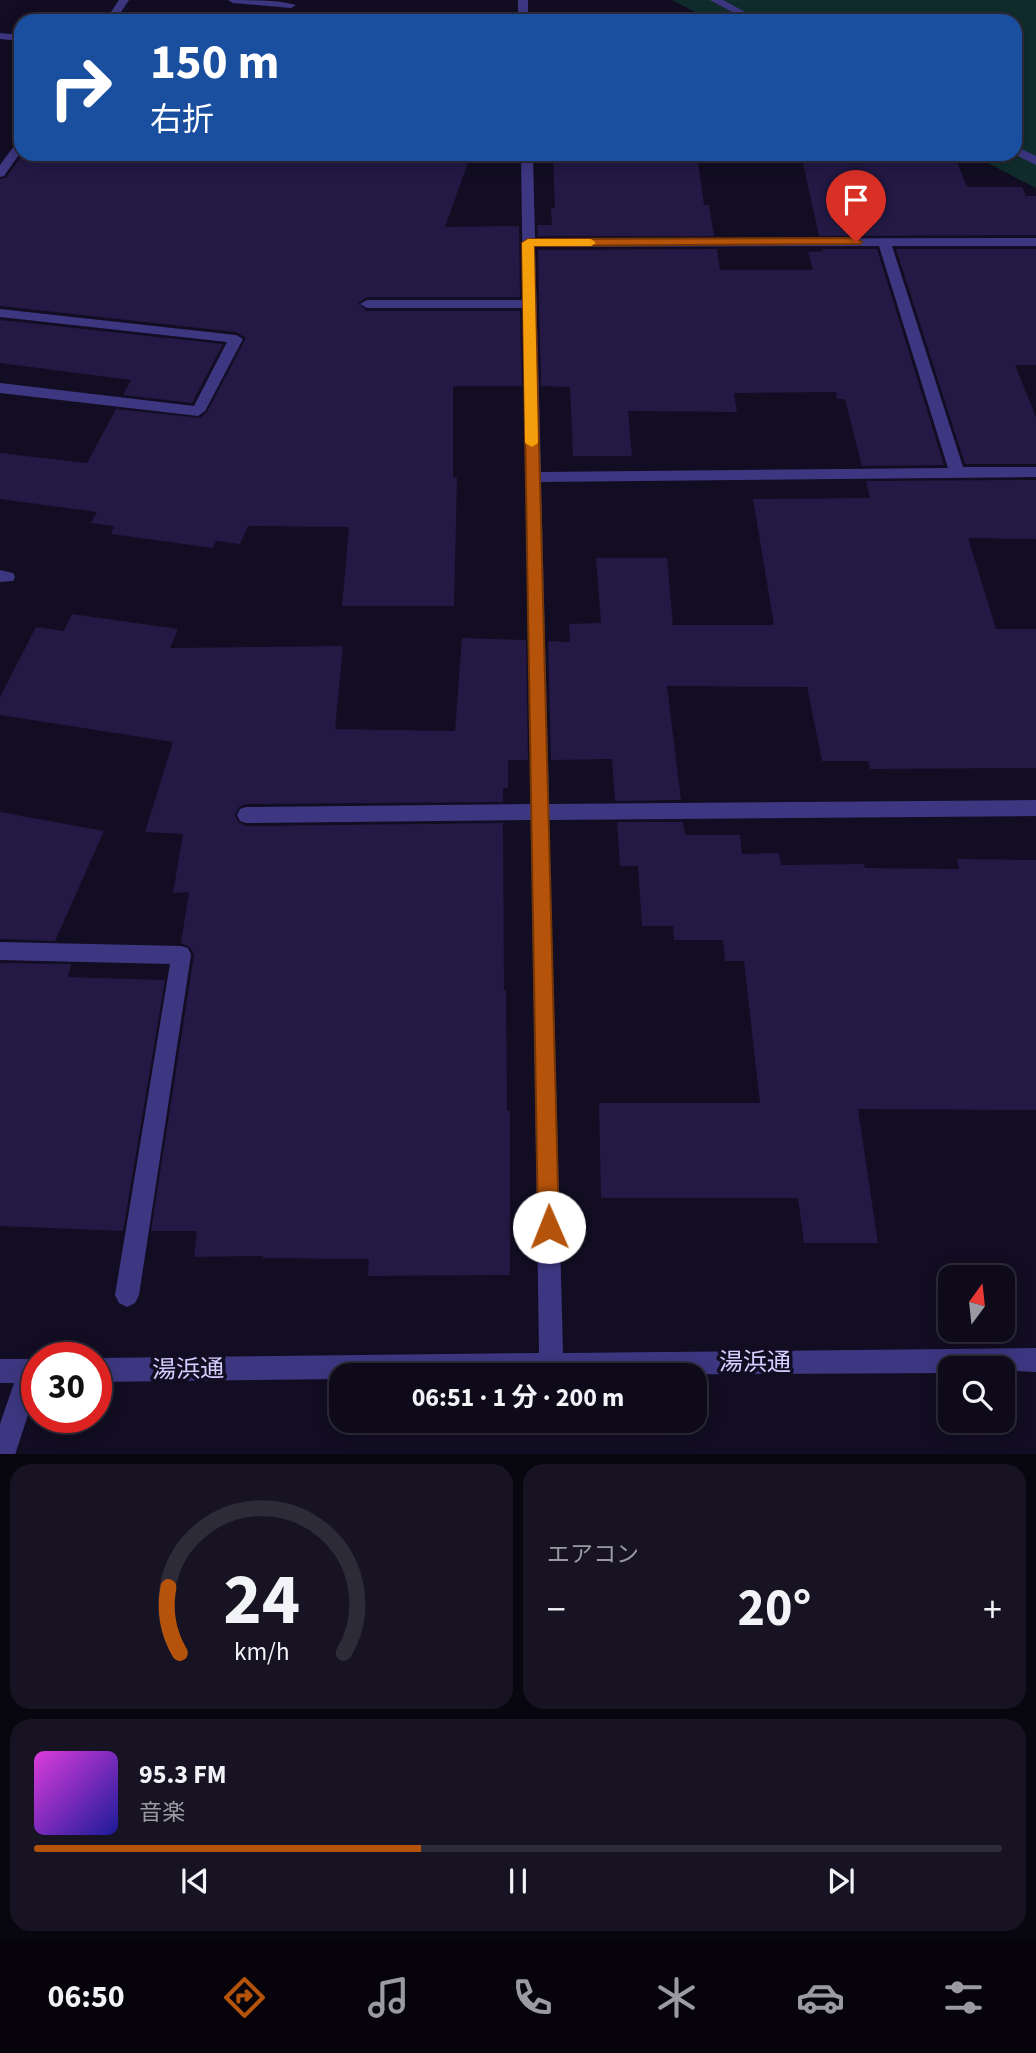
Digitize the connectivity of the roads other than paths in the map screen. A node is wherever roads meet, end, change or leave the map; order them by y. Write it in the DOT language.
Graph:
graph roads {
  1 [pos="233,0"];
  2 [pos="716,0"];
  3 [pos="291,5"];
  4 [pos="743,14"];
  5 [pos="14,154"];
  6 [pos="527,161"];
  7 [pos="0,173"];
  8 [pos="884,242"];
  9 [pos="1036,242"];
  10 [pos="528,243"];
  11 [pos="367,304"];
  12 [pos="528,304"];
  13 [pos="0,313"];
  14 [pos="0,388"];
  15 [pos="957,472"];
  16 [pos="1036,472"];
  17 [pos="532,477"];
  18 [pos="1036,808"];
  19 [pos="541,811"];
  20 [pos="247,815"];
  21 [pos="0,951"];
  22 [pos="127,1295"];
  23 [pos="1036,1360"];
  24 [pos="551,1363"];
  25 [pos="672,1363"];
  26 [pos="329,1367"];
  27 [pos="112,1370"];
  28 [pos="0,1371"];
  29 [pos="21,1371"];
  30 [pos="21,1403"];
  31 [pos="2,1454"];
  1 -- 3 [label="street"];
  2 -- 4 [label="street"];
  5 -- 7 [label="street"];
  6 -- 10 [label="street"];
  8 -- 9 [label="street"];
  8 -- 10 [label="street"];
  8 -- 15 [label="street"];
  10 -- 12 [label="street"];
  11 -- 12 [label="street"];
  12 -- 17 [label="street"];
  13 -- 14 [label="street"];
  15 -- 16 [label="street"];
  15 -- 17 [label="street"];
  17 -- 19 [label="street"];
  18 -- 19 [label="street"];
  19 -- 20 [label="street"];
  19 -- 24 [label="street"];
  21 -- 22 [label="street"];
  23 -- 25 [label="street, 湯浜通"];
  26 -- 27 [label="street, 湯浜通"];
  28 -- 29 [label="street"];
  30 -- 31 [label="street"];
}
